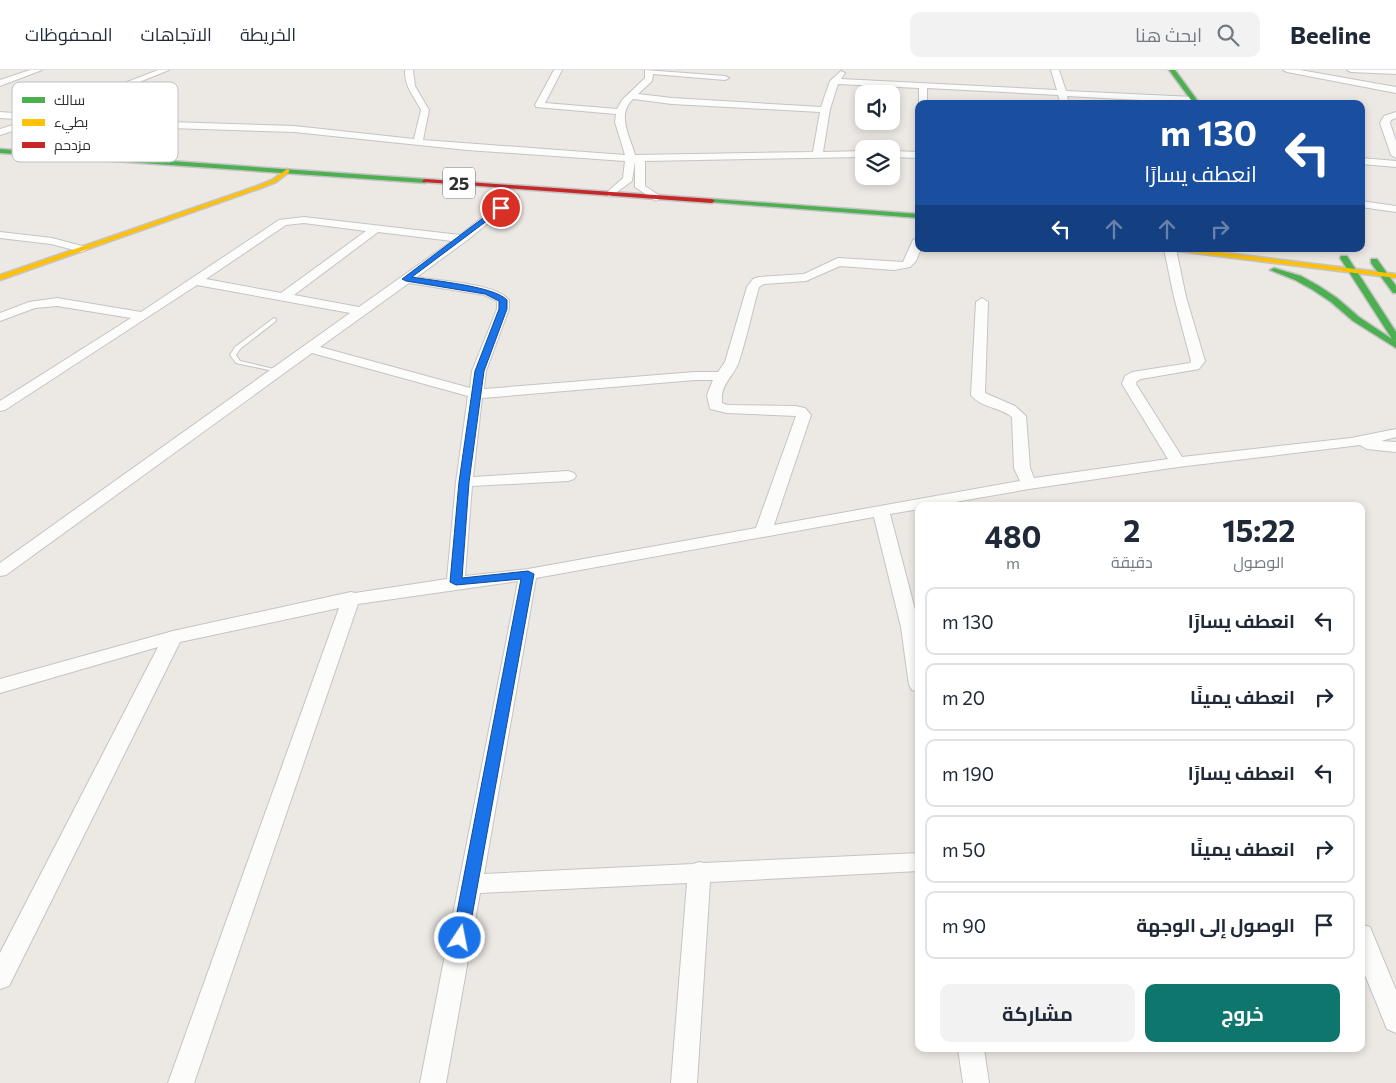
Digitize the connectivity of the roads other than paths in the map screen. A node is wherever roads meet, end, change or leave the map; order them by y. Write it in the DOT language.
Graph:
graph roads {
  1 [pos="38,70"];
  2 [pos="165,70"];
  3 [pos="409,70"];
  4 [pos="558,70"];
  5 [pos="846,70"];
  6 [pos="1055,70"];
  7 [pos="1172,70"];
  8 [pos="1287,70"];
  9 [pos="1351,70"];
  10 [pos="653,71"];
  11 [pos="1396,72"];
  12 [pos="725,78"];
  13 [pos="834,81"];
  14 [pos="135,82"];
  15 [pos="0,83"];
  16 [pos="923,86"];
  17 [pos="1396,90"];
  18 [pos="1064,94"];
  19 [pos="632,96"];
  20 [pos="923,100"];
  21 [pos="1065,100"];
  22 [pos="1140,100"];
  23 [pos="1194,100"];
  24 [pos="826,110"];
  25 [pos="620,112"];
  26 [pos="1396,115"];
  27 [pos="178,126"];
  28 [pos="12,132"];
  29 [pos="0,140"];
  30 [pos="418,141"];
  31 [pos="818,154"];
  32 [pos="855,154"];
  33 [pos="900,154"];
  34 [pos="915,155"];
  35 [pos="1396,155"];
  36 [pos="633,157"];
  37 [pos="1365,161"];
  38 [pos="0,162"];
  39 [pos="171,162"];
  40 [pos="1396,164"];
  41 [pos="262,169"];
  42 [pos="287,171"];
  43 [pos="249,180"];
  44 [pos="274,181"];
  45 [pos="610,194"];
  46 [pos="514,197"];
  47 [pos="656,198"];
  48 [pos="1365,205"];
  49 [pos="1396,209"];
  50 [pos="195,210"];
  51 [pos="915,216"];
  52 [pos="915,223"];
  53 [pos="375,229"];
  54 [pos="0,235"];
  55 [pos="462,239"];
  56 [pos="82,249"];
  57 [pos="915,249"];
  58 [pos="1171,252"];
  59 [pos="1202,252"];
  60 [pos="1299,252"];
  61 [pos="1218,254"];
  62 [pos="1344,258"];
  63 [pos="1374,261"];
  64 [pos="1389,263"];
  65 [pos="1354,271"];
  66 [pos="1383,274"];
  67 [pos="1396,276"];
  68 [pos="0,278"];
  69 [pos="406,279"];
  70 [pos="196,281"];
  71 [pos="1396,291"];
  72 [pos="284,297"];
  73 [pos="982,302"];
  74 [pos="359,311"];
  75 [pos="143,316"];
  76 [pos="0,317"];
  77 [pos="274,320"];
  78 [pos="1396,338"];
  79 [pos="1396,345"];
  80 [pos="308,348"];
  81 [pos="276,371"];
  82 [pos="722,376"];
  83 [pos="476,394"];
  84 [pos="0,407"];
  85 [pos="1396,433"];
  86 [pos="1351,443"];
  87 [pos="1396,447"];
  88 [pos="1178,462"];
  89 [pos="568,476"];
  90 [pos="464,482"];
  91 [pos="1029,484"];
  92 [pos="934,502"];
  93 [pos="915,506"];
  94 [pos="881,512"];
  95 [pos="763,533"];
  96 [pos="0,570"];
  97 [pos="528,574"];
  98 [pos="456,582"];
  99 [pos="351,598"];
  100 [pos="915,627"];
  101 [pos="173,637"];
  102 [pos="0,686"];
  103 [pos="915,862"];
  104 [pos="698,871"];
  105 [pos="470,884"];
  106 [pos="1365,944"];
  107 [pos="0,978"];
  108 [pos="1396,1021"];
  109 [pos="971,1052"];
  110 [pos="181,1083"];
  111 [pos="432,1083"];
  112 [pos="684,1083"];
  113 [pos="976,1083"];
  1 -- 15 [label="street"];
  2 -- 14 [label="street"];
  3 -- 30 [label="street"];
  4 -- 25 [label="street"];
  5 -- 13 [label="street"];
  6 -- 18 [label="street"];
  7 -- 23 [label="main road"];
  8 -- 17 [label="street"];
  9 -- 11 [label="street"];
  10 -- 12 [label="street"];
  10 -- 19 [label="street"];
  13 -- 16 [label="street"];
  13 -- 24 [label="street"];
  16 -- 18 [label="street"];
  16 -- 20 [label="street"];
  18 -- 21 [label="street"];
  18 -- 22 [label="street"];
  19 -- 24 [label="street"];
  19 -- 25 [label="street"];
  24 -- 31 [label="street"];
  25 -- 36 [label="street"];
  26 -- 35 [label="street"];
  27 -- 30 [label="street"];
  28 -- 29 [label="street"];
  30 -- 36 [label="street"];
  31 -- 32 [label="street"];
  31 -- 36 [label="street"];
  33 -- 34 [label="street"];
  36 -- 45 [label="street"];
  36 -- 47 [label="street"];
  37 -- 40 [label="street"];
  38 -- 43 [label="main road, 25"];
  39 -- 41 [label="main road, 25"];
  41 -- 42 [label="main road, 25"];
  41 -- 43 [label="main road"];
  42 -- 44 [label="main road"];
  42 -- 45 [label="main road, 25"];
  43 -- 44 [label="main road, 25"];
  43 -- 50 [label="main road"];
  44 -- 46 [label="main road, 25"];
  44 -- 50 [label="main road"];
  45 -- 47 [label="main road, 25"];
  46 -- 52 [label="main road, 25"];
  46 -- 55 [label="street"];
  47 -- 51 [label="main road, 25"];
  48 -- 49 [label="street"];
  50 -- 56 [label="main road"];
  53 -- 55 [label="street"];
  53 -- 70 [label="street"];
  53 -- 72 [label="street"];
  54 -- 56 [label="street"];
  55 -- 69 [label="street"];
  56 -- 68 [label="main road"];
  57 -- 82 [label="street"];
  58 -- 88 [label="street"];
  59 -- 61 [label="main road"];
  60 -- 62 [label="main road"];
  61 -- 65 [label="main road"];
  61 -- 79 [label="main road"];
  62 -- 63 [label="main road"];
  62 -- 65 [label="main road"];
  63 -- 64 [label="main road"];
  63 -- 66 [label="main road"];
  65 -- 66 [label="main road"];
  65 -- 78 [label="main road"];
  66 -- 67 [label="main road"];
  66 -- 71 [label="main road"];
  69 -- 74 [label="street"];
  69 -- 83 [label="street"];
  70 -- 72 [label="street"];
  70 -- 75 [label="street"];
  72 -- 74 [label="street"];
  73 -- 91 [label="street"];
  74 -- 80 [label="street"];
  75 -- 76 [label="street"];
  75 -- 84 [label="street"];
  77 -- 81 [label="lane"];
  80 -- 81 [label="street"];
  80 -- 83 [label="street"];
  81 -- 96 [label="street"];
  82 -- 83 [label="street"];
  82 -- 95 [label="street"];
  83 -- 90 [label="street"];
  85 -- 86 [label="street"];
  86 -- 87 [label="street"];
  86 -- 88 [label="street"];
  88 -- 91 [label="street"];
  89 -- 90 [label="street"];
  90 -- 98 [label="street"];
  91 -- 92 [label="street"];
  93 -- 94 [label="street"];
  94 -- 95 [label="street"];
  94 -- 100 [label="street"];
  95 -- 97 [label="street"];
  97 -- 98 [label="street"];
  97 -- 105 [label="street"];
  98 -- 99 [label="street"];
  99 -- 101 [label="street"];
  99 -- 110 [label="street"];
  101 -- 102 [label="street"];
  101 -- 107 [label="street"];
  103 -- 104 [label="street"];
  104 -- 105 [label="street"];
  104 -- 112 [label="street"];
  105 -- 111 [label="street"];
  106 -- 108 [label="street"];
  109 -- 113 [label="street"];
}
